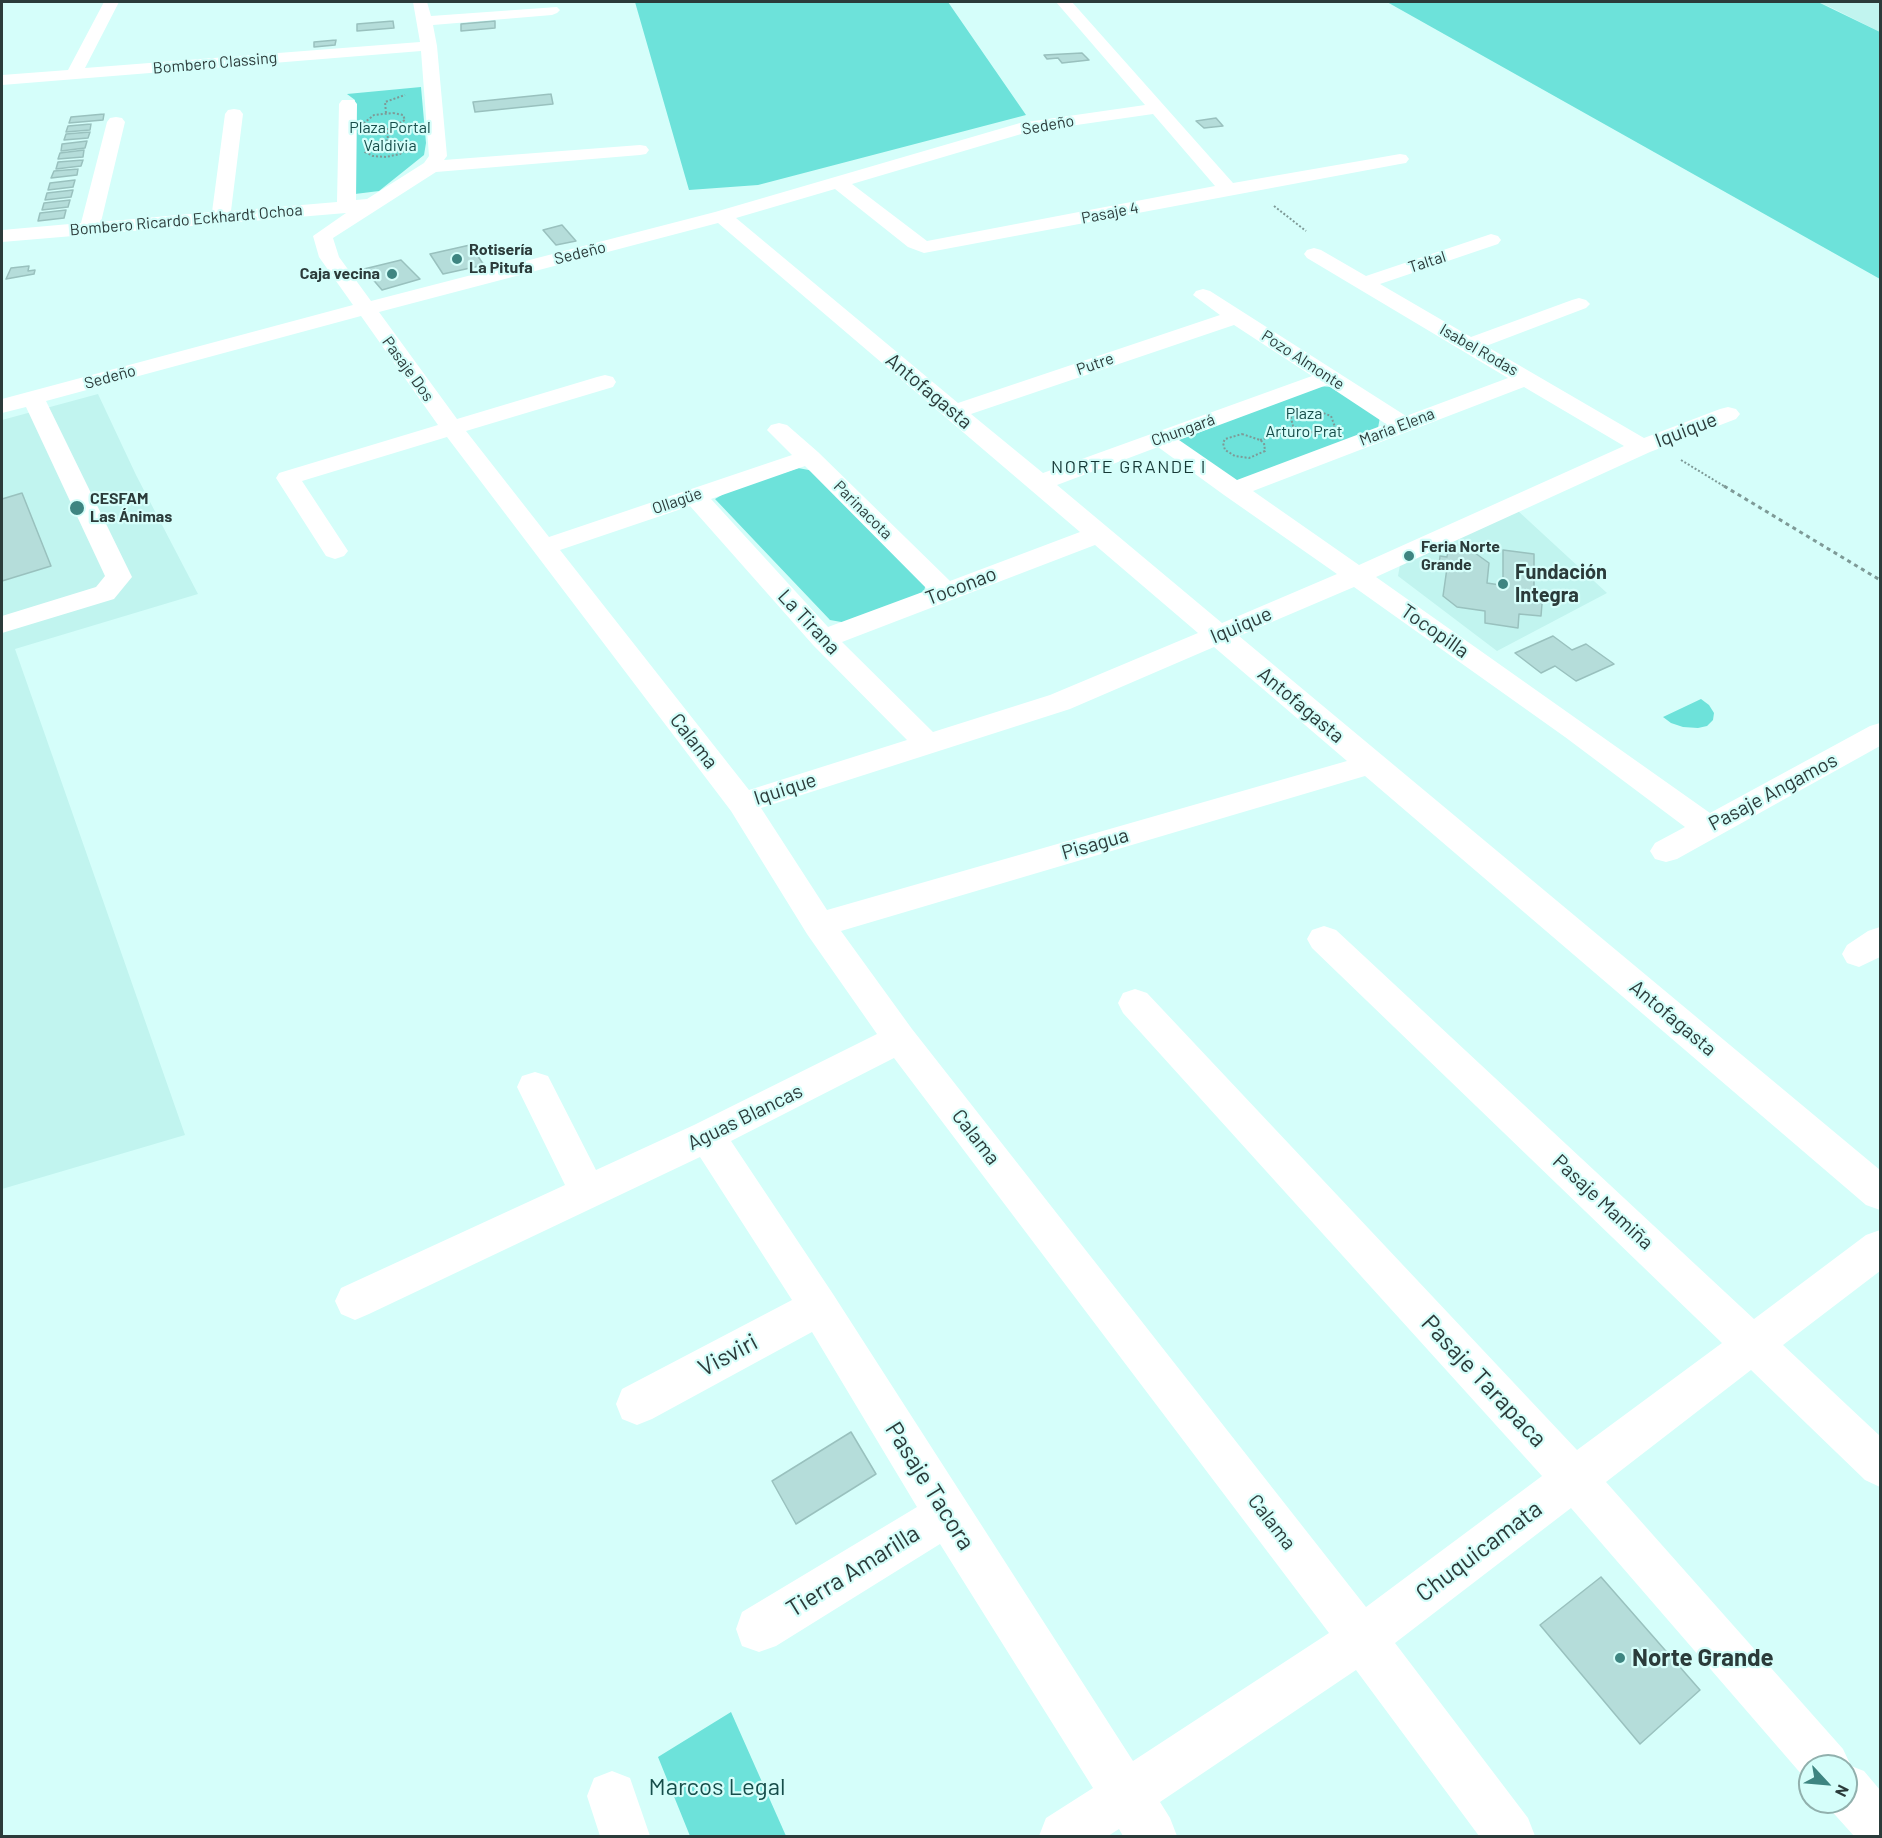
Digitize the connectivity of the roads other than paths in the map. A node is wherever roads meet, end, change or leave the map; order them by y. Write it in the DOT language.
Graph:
graph roads {
  1 [pos="111,2"];
  2 [pos="420,2"];
  3 [pos="1064,2"];
  4 [pos="552,10"];
  5 [pos="424,21"];
  6 [pos="429,46"];
  7 [pos="74,74"];
  8 [pos="2,80"];
  9 [pos="348,104"];
  10 [pos="1159,108"];
  11 [pos="234,114"];
  12 [pos="116,122"];
  13 [pos="640,150"];
  14 [pos="1400,159"];
  15 [pos="431,167"];
  16 [pos="840,184"];
  17 [pos="1228,189"];
  18 [pos="371,204"];
  19 [pos="346,207"];
  20 [pos="722,216"];
  21 [pos="220,217"];
  22 [pos="90,228"];
  23 [pos="2,236"];
  24 [pos="1491,240"];
  25 [pos="1314,254"];
  26 [pos="1364,283"];
  27 [pos="1203,295"];
  28 [pos="1579,304"];
  29 [pos="364,309"];
  30 [pos="1236,317"];
  31 [pos="1469,345"];
  32 [pos="1329,377"];
  33 [pos="1528,378"];
  34 [pos="605,382"];
  35 [pos="33,398"];
  36 [pos="2,406"];
  37 [pos="954,412"];
  38 [pos="1728,414"];
  39 [pos="1402,424"];
  40 [pos="453,430"];
  41 [pos="779,430"];
  42 [pos="1161,438"];
  43 [pos="1647,445"];
  44 [pos="809,457"];
  45 [pos="1038,483"];
  46 [pos="1233,490"];
  47 [pos="694,495"];
  48 [pos="1099,534"];
  49 [pos="545,547"];
  50 [pos="335,551"];
  51 [pos="1356,576"];
  52 [pos="946,592"];
  53 [pos="2,625"];
  54 [pos="1219,635"];
  55 [pos="823,639"];
  56 [pos="1881,733"];
  57 [pos="928,744"];
  58 [pos="1372,764"];
  59 [pos="742,803"];
  60 [pos="1707,827"];
  61 [pos="1666,851"];
  62 [pos="819,925"];
  63 [pos="1324,939"];
  64 [pos="1135,1003"];
  65 [pos="900,1039"];
  66 [pos="535,1087"];
  67 [pos="707,1136"];
  68 [pos="588,1193"];
  69 [pos="1881,1193"];
  70 [pos="1881,1248"];
  71 [pos="355,1301"];
  72 [pos="819,1307"];
  73 [pos="1753,1344"];
  74 [pos="637,1404"];
  75 [pos="1881,1465"];
  76 [pos="1574,1479"];
  77 [pos="946,1514"];
  78 [pos="759,1629"];
  79 [pos="1362,1639"];
  80 [pos="1815,1754"];
  81 [pos="1127,1796"];
  82 [pos="1858,1802"];
  83 [pos="1881,1828"];
  84 [pos="1064,1836"];
  85 [pos="1152,1836"];
  86 [pos="1510,1836"];
  1 -- 7 [label="street"];
  2 -- 5 [label="street"];
  3 -- 10 [label="street"];
  4 -- 5 [label="street"];
  5 -- 6 [label="street"];
  6 -- 7 [label="street, Bombero Classing"];
  6 -- 15 [label="street"];
  7 -- 8 [label="street, Bombero Classing"];
  9 -- 19 [label="street"];
  10 -- 16 [label="street, Sedeño"];
  10 -- 17 [label="street"];
  11 -- 21 [label="street"];
  12 -- 22 [label="street"];
  13 -- 15 [label="street"];
  14 -- 17 [label="street, Pasaje 4"];
  15 -- 18 [label="street"];
  16 -- 17 [label="street, Pasaje 4"];
  16 -- 20 [label="street, Sedeño"];
  18 -- 19 [label="street, Bombero Ricardo Eckhardt Ochoa"];
  18 -- 29 [label="street, Pasaje Dos"];
  19 -- 21 [label="street, Bombero Ricardo Eckhardt Ochoa"];
  20 -- 29 [label="street, Sedeño"];
  20 -- 37 [label="street, Antofagasta"];
  21 -- 22 [label="street, Bombero Ricardo Eckhardt Ochoa"];
  22 -- 23 [label="street, Bombero Ricardo Eckhardt Ochoa"];
  24 -- 26 [label="street, Taltal"];
  25 -- 26 [label="street, Isabel Rodas"];
  26 -- 31 [label="street, Isabel Rodas"];
  27 -- 30 [label="street, Pozo Almonte"];
  28 -- 31 [label="street"];
  29 -- 35 [label="street, Sedeño"];
  29 -- 40 [label="street, Pasaje Dos"];
  30 -- 32 [label="street, Pozo Almonte"];
  30 -- 37 [label="street, Putre"];
  31 -- 33 [label="street, Isabel Rodas"];
  32 -- 39 [label="street, Pozo Almonte"];
  32 -- 42 [label="street, Chungará"];
  33 -- 39 [label="street, María Elena"];
  33 -- 43 [label="street, Isabel Rodas"];
  34 -- 40 [label="street"];
  35 -- 36 [label="street, Sedeño"];
  35 -- 53 [label="street"];
  37 -- 45 [label="street, Antofagasta"];
  38 -- 43 [label="street, Iquique"];
  39 -- 46 [label="street, María Elena"];
  40 -- 49 [label="street, Calama"];
  40 -- 50 [label="street"];
  41 -- 44 [label="street, Parinacota"];
  42 -- 45 [label="street, Chungará"];
  42 -- 46 [label="street, Tocopilla"];
  43 -- 51 [label="street, Iquique"];
  44 -- 47 [label="street, Ollagüe"];
  44 -- 52 [label="street, Parinacota"];
  45 -- 48 [label="street, Antofagasta"];
  46 -- 51 [label="street, Tocopilla"];
  47 -- 49 [label="street, Ollagüe"];
  47 -- 55 [label="street, La Tirana"];
  48 -- 52 [label="street, Toconao"];
  48 -- 54 [label="street, Antofagasta"];
  49 -- 59 [label="street, Calama"];
  51 -- 54 [label="street, Iquique"];
  51 -- 60 [label="street, Tocopilla"];
  52 -- 55 [label="street, Toconao"];
  54 -- 57 [label="street, Iquique"];
  54 -- 58 [label="street, Antofagasta"];
  55 -- 57 [label="street, La Tirana"];
  56 -- 60 [label="street, Pasaje Angamos"];
  57 -- 59 [label="street, Iquique"];
  58 -- 62 [label="street, Pisagua"];
  58 -- 69 [label="street, Antofagasta"];
  59 -- 62 [label="street, Calama"];
  60 -- 61 [label="street, Pasaje Angamos"];
  62 -- 65 [label="street, Calama"];
  63 -- 73 [label="street, Pasaje Mamiña"];
  64 -- 76 [label="street, Pasaje Tarapaca"];
  65 -- 67 [label="street, Aguas Blancas"];
  65 -- 79 [label="street, Calama"];
  66 -- 68 [label="street"];
  67 -- 68 [label="street, Aguas Blancas"];
  67 -- 72 [label="street, Pasaje Tacora"];
  68 -- 71 [label="street, Aguas Blancas"];
  70 -- 73 [label="street, Chuquicamata"];
  72 -- 74 [label="street, Visviri"];
  72 -- 77 [label="street, Pasaje Tacora"];
  73 -- 75 [label="street, Pasaje Mamiña"];
  73 -- 76 [label="street, Chuquicamata"];
  76 -- 79 [label="street, Chuquicamata"];
  76 -- 80 [label="street, Pasaje Tarapaca"];
  77 -- 78 [label="street, Tierra Amarilla"];
  77 -- 81 [label="street, Pasaje Tacora"];
  79 -- 81 [label="street, Chuquicamata"];
  79 -- 86 [label="street, Calama"];
  81 -- 84 [label="street, Chuquicamata"];
  81 -- 85 [label="street, Pasaje Tacora"];
  82 -- 83 [label="street"];
}
